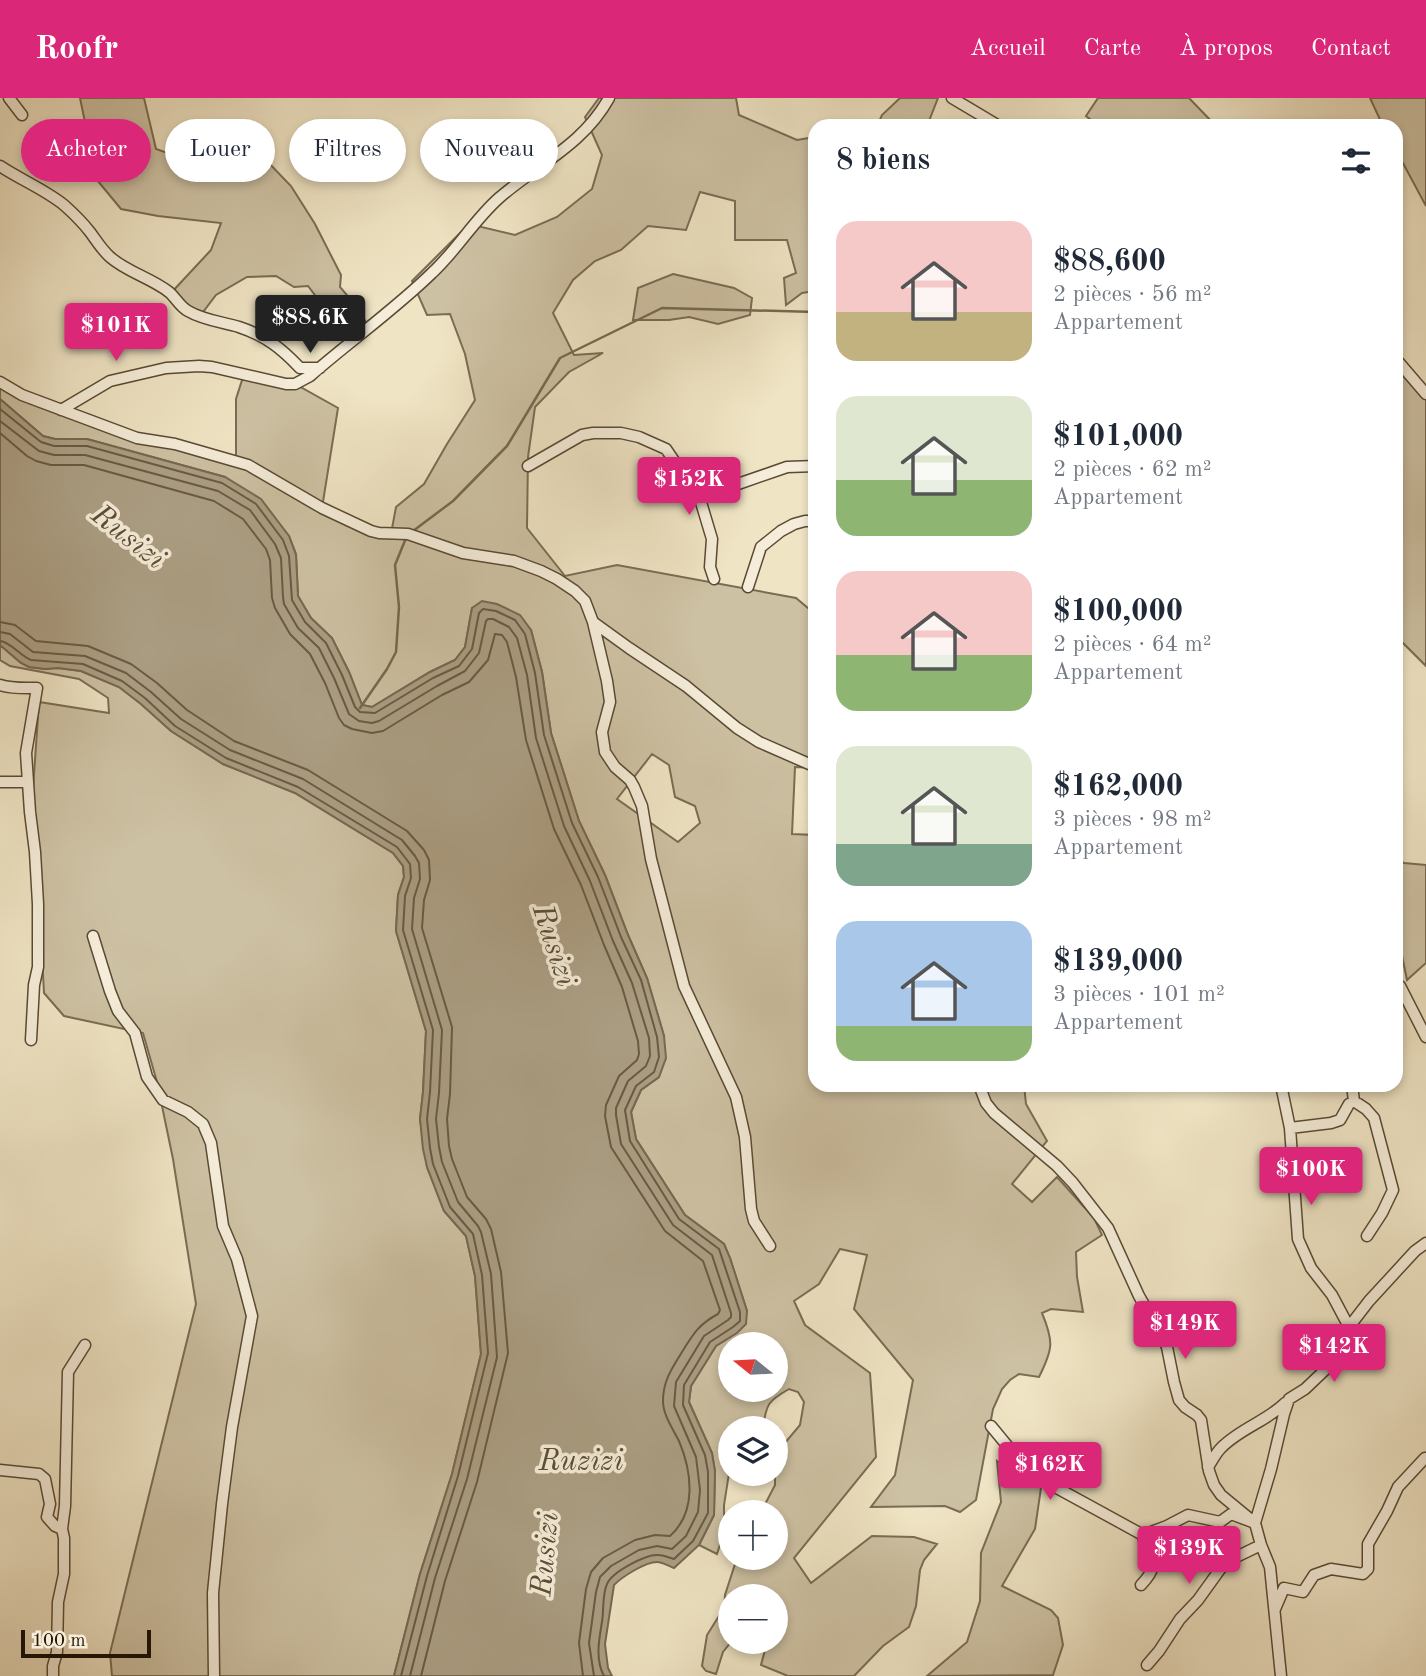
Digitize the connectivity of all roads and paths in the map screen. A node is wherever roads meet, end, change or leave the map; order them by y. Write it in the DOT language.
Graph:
graph roads {
  1 [pos="9,98"];
  2 [pos="609,98"];
  3 [pos="952,98"];
  4 [pos="22,114"];
  5 [pos="987,119"];
  6 [pos="0,166"];
  7 [pos="1403,367"];
  8 [pos="320,368"];
  9 [pos="0,382"];
  10 [pos="1426,394"];
  11 [pos="61,410"];
  12 [pos="528,466"];
  13 [pos="808,466"];
  14 [pos="700,499"];
  15 [pos="808,522"];
  16 [pos="714,579"];
  17 [pos="748,587"];
  18 [pos="593,621"];
  19 [pos="0,685"];
  20 [pos="808,763"];
  21 [pos="0,782"];
  22 [pos="27,782"];
  23 [pos="93,936"];
  24 [pos="1403,994"];
  25 [pos="1426,1037"];
  26 [pos="31,1040"];
  27 [pos="982,1092"];
  28 [pos="1282,1092"];
  29 [pos="1353,1092"];
  30 [pos="1354,1101"];
  31 [pos="1290,1128"];
  32 [pos="1367,1236"];
  33 [pos="1426,1243"];
  34 [pos="770,1246"];
  35 [pos="1349,1327"];
  36 [pos="85,1345"];
  37 [pos="1289,1398"];
  38 [pos="992,1426"];
  39 [pos="1425,1458"];
  40 [pos="1208,1466"];
  41 [pos="0,1470"];
  42 [pos="1255,1523"];
  43 [pos="62,1529"];
  44 [pos="1143,1535"];
  45 [pos="1261,1545"];
  46 [pos="1142,1585"];
  47 [pos="1275,1610"];
  48 [pos="1147,1665"];
  49 [pos="53,1676"];
  50 [pos="214,1676"];
  51 [pos="1281,1676"];
  1 -- 4 [label="street"];
  2 -- 8 [label="street"];
  3 -- 5 [label="street"];
  6 -- 8 [label="street"];
  7 -- 10 [label="street"];
  8 -- 11 [label="street"];
  9 -- 11 [label="street"];
  11 -- 18 [label="street"];
  12 -- 14 [label="street"];
  13 -- 14 [label="street"];
  14 -- 16 [label="street"];
  15 -- 17 [label="street"];
  18 -- 20 [label="street"];
  18 -- 34 [label="street"];
  19 -- 22 [label="street"];
  21 -- 22 [label="street"];
  22 -- 26 [label="street"];
  23 -- 50 [label="street"];
  24 -- 25 [label="street"];
  27 -- 40 [label="street"];
  28 -- 31 [label="street"];
  29 -- 30 [label="street"];
  30 -- 31 [label="street"];
  30 -- 32 [label="street"];
  31 -- 35 [label="street"];
  33 -- 35 [label="street"];
  35 -- 37 [label="street"];
  36 -- 43 [label="street"];
  37 -- 40 [label="street"];
  37 -- 42 [label="street"];
  38 -- 44 [label="street"];
  39 -- 47 [label="street"];
  40 -- 42 [label="street"];
  41 -- 43 [label="street"];
  42 -- 44 [label="street"];
  42 -- 45 [label="street"];
  43 -- 49 [label="street"];
  44 -- 46 [label="street"];
  45 -- 47 [label="street"];
  45 -- 48 [label="street"];
  47 -- 51 [label="street"];
}
